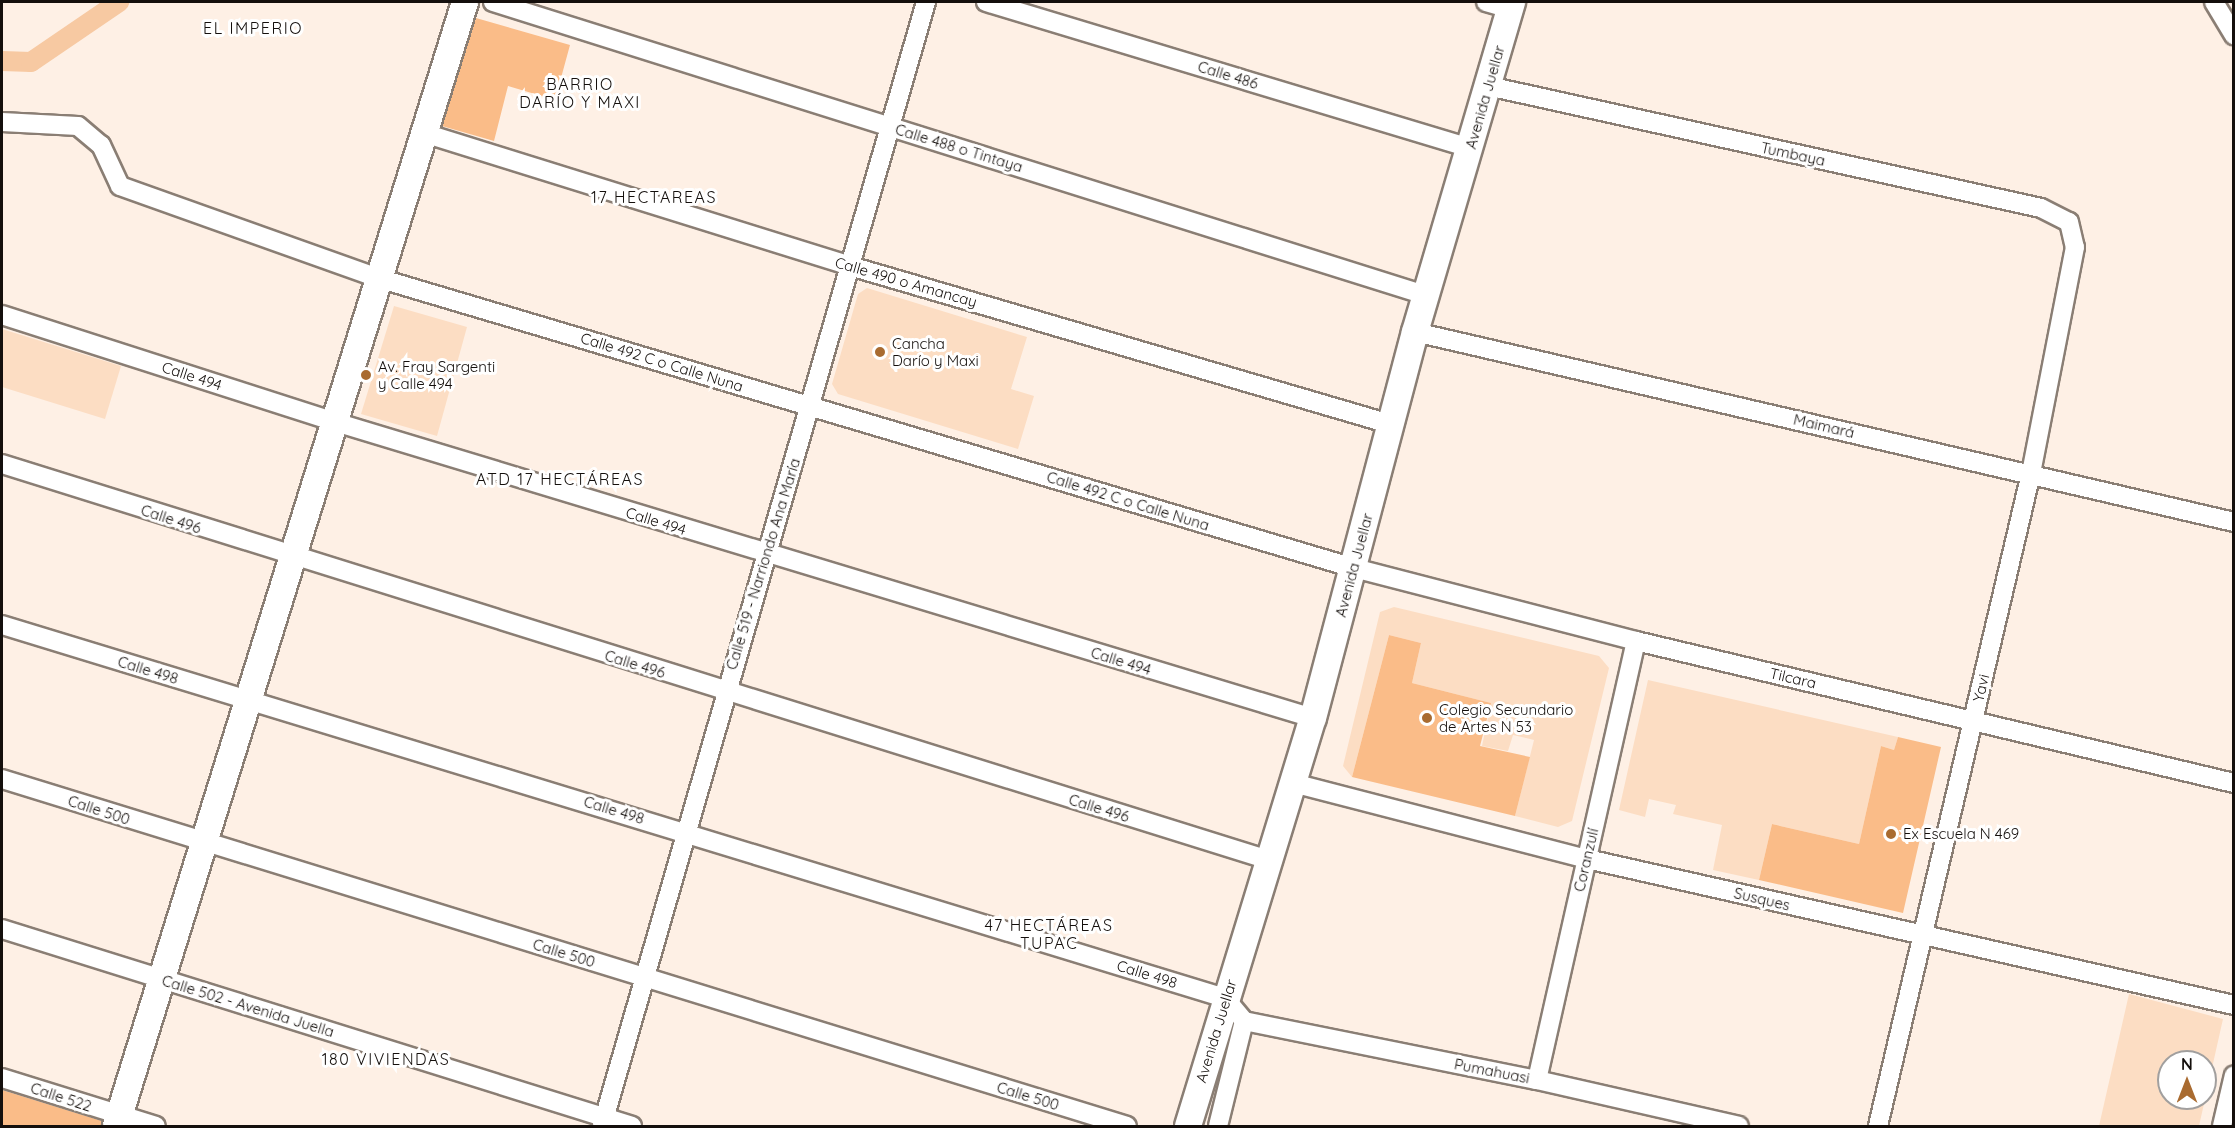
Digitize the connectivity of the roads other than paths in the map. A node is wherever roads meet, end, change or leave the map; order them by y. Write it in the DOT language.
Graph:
graph roads {
  1 [pos="465,2"];
  2 [pos="493,2"];
  3 [pos="926,2"];
  4 [pos="986,2"];
  5 [pos="2214,2"];
  6 [pos="1503,4"];
  7 [pos="2234,35"];
  8 [pos="1488,86"];
  9 [pos="2,122"];
  10 [pos="888,126"];
  11 [pos="424,133"];
  12 [pos="1470,148"];
  13 [pos="2075,248"];
  14 [pos="850,266"];
  15 [pos="378,278"];
  16 [pos="1425,295"];
  17 [pos="2,315"];
  18 [pos="1415,332"];
  19 [pos="810,406"];
  20 [pos="335,422"];
  21 [pos="1390,424"];
  22 [pos="2,464"];
  23 [pos="2031,473"];
  24 [pos="2234,522"];
  25 [pos="766,554"];
  26 [pos="293,559"];
  27 [pos="1354,568"];
  28 [pos="2,625"];
  29 [pos="1636,641"];
  30 [pos="725,692"];
  31 [pos="247,700"];
  32 [pos="1313,718"];
  33 [pos="1974,720"];
  34 [pos="2,778"];
  35 [pos="1293,783"];
  36 [pos="2234,783"];
  37 [pos="686,832"];
  38 [pos="206,844"];
  39 [pos="1587,859"];
  40 [pos="1269,860"];
  41 [pos="2,929"];
  42 [pos="1923,935"];
  43 [pos="643,977"];
  44 [pos="163,979"];
  45 [pos="1225,998"];
  46 [pos="2234,1005"];
  47 [pos="1244,1021"];
  48 [pos="2234,1075"];
  49 [pos="2,1078"];
  50 [pos="1537,1080"];
  51 [pos="117,1121"];
  52 [pos="604,1122"];
  53 [pos="156,1126"];
  54 [pos="632,1126"];
  55 [pos="1127,1126"];
  56 [pos="1188,1126"];
  57 [pos="1218,1126"];
  58 [pos="1738,1126"];
  59 [pos="1878,1126"];
  60 [pos="2222,1126"];
  1 -- 11 [label="street"];
  2 -- 10 [label="street, Calle 488 o Tintaya"];
  3 -- 10 [label="street, Calle 519 - Narriondo Ana María"];
  4 -- 12 [label="street, Calle 486"];
  5 -- 7 [label="street"];
  6 -- 8 [label="street, Avenida Juellar"];
  8 -- 12 [label="street, Avenida Juellar"];
  8 -- 13 [label="street, Tumbaya"];
  9 -- 15 [label="street, Calle 492 C o Calle Nuna"];
  10 -- 14 [label="street, Calle 519 - Narriondo Ana María"];
  10 -- 16 [label="street, Calle 488 o Tintaya"];
  11 -- 14 [label="street, Calle 490 o Amancay"];
  11 -- 15 [label="street"];
  12 -- 16 [label="street, Avenida Juellar"];
  13 -- 23 [label="street, Yavi"];
  14 -- 19 [label="street, Calle 519 - Narriondo Ana María"];
  14 -- 21 [label="street, Calle 490 o Amancay"];
  15 -- 19 [label="street, Calle 492 C o Calle Nuna"];
  15 -- 20 [label="street"];
  16 -- 18 [label="street, Avenida Juellar"];
  17 -- 20 [label="street, Calle 494"];
  18 -- 21 [label="street, Avenida Juellar"];
  18 -- 23 [label="street, Maimará"];
  19 -- 25 [label="street, Calle 519 - Narriondo Ana María"];
  19 -- 27 [label="street, Calle 492 C o Calle Nuna"];
  20 -- 25 [label="street, Calle 494"];
  20 -- 26 [label="street"];
  21 -- 27 [label="street, Avenida Juellar"];
  22 -- 26 [label="street, Calle 496"];
  23 -- 24 [label="street, Maimará"];
  23 -- 33 [label="street, Yavi"];
  25 -- 30 [label="street, Calle 519 - Narriondo Ana María"];
  25 -- 32 [label="street, Calle 494"];
  26 -- 30 [label="street, Calle 496"];
  26 -- 31 [label="street"];
  27 -- 29 [label="street, Tilcara"];
  27 -- 32 [label="street, Avenida Juellar"];
  28 -- 31 [label="street, Calle 498"];
  29 -- 33 [label="street, Tilcara"];
  29 -- 39 [label="street, Coranzulí"];
  30 -- 37 [label="street, Calle 519 - Narriondo Ana María"];
  30 -- 40 [label="street, Calle 496"];
  31 -- 37 [label="street, Calle 498"];
  31 -- 38 [label="street"];
  32 -- 35 [label="street, Avenida Juellar"];
  33 -- 36 [label="street, Tilcara"];
  33 -- 42 [label="street, Yavi"];
  34 -- 38 [label="street, Calle 500"];
  35 -- 39 [label="street, Susques"];
  35 -- 40 [label="street, Avenida Juellar"];
  37 -- 43 [label="street, Calle 519 - Narriondo Ana María"];
  37 -- 45 [label="street, Calle 498"];
  38 -- 43 [label="street, Calle 500"];
  38 -- 44 [label="street"];
  39 -- 42 [label="street, Susques"];
  39 -- 50 [label="street, Coranzulí"];
  40 -- 45 [label="street, Avenida Juellar"];
  41 -- 44 [label="street, Calle 502 - Avenida Juella"];
  42 -- 46 [label="street, Susques"];
  42 -- 59 [label="street, Yavi"];
  43 -- 52 [label="street, Calle 519 - Narriondo Ana María"];
  43 -- 55 [label="street, Calle 500"];
  44 -- 51 [label="street"];
  44 -- 52 [label="street, Calle 502 - Avenida Juella"];
  45 -- 47 [label="street"];
  45 -- 56 [label="street, Avenida Juellar"];
  47 -- 50 [label="street, Pumahuasi"];
  47 -- 57 [label="street"];
  48 -- 60 [label="street"];
  49 -- 51 [label="street, Calle 522"];
  50 -- 58 [label="street, Pumahuasi"];
  51 -- 53 [label="street, Calle 522"];
  52 -- 54 [label="street, Calle 502 - Avenida Juella"];
}
